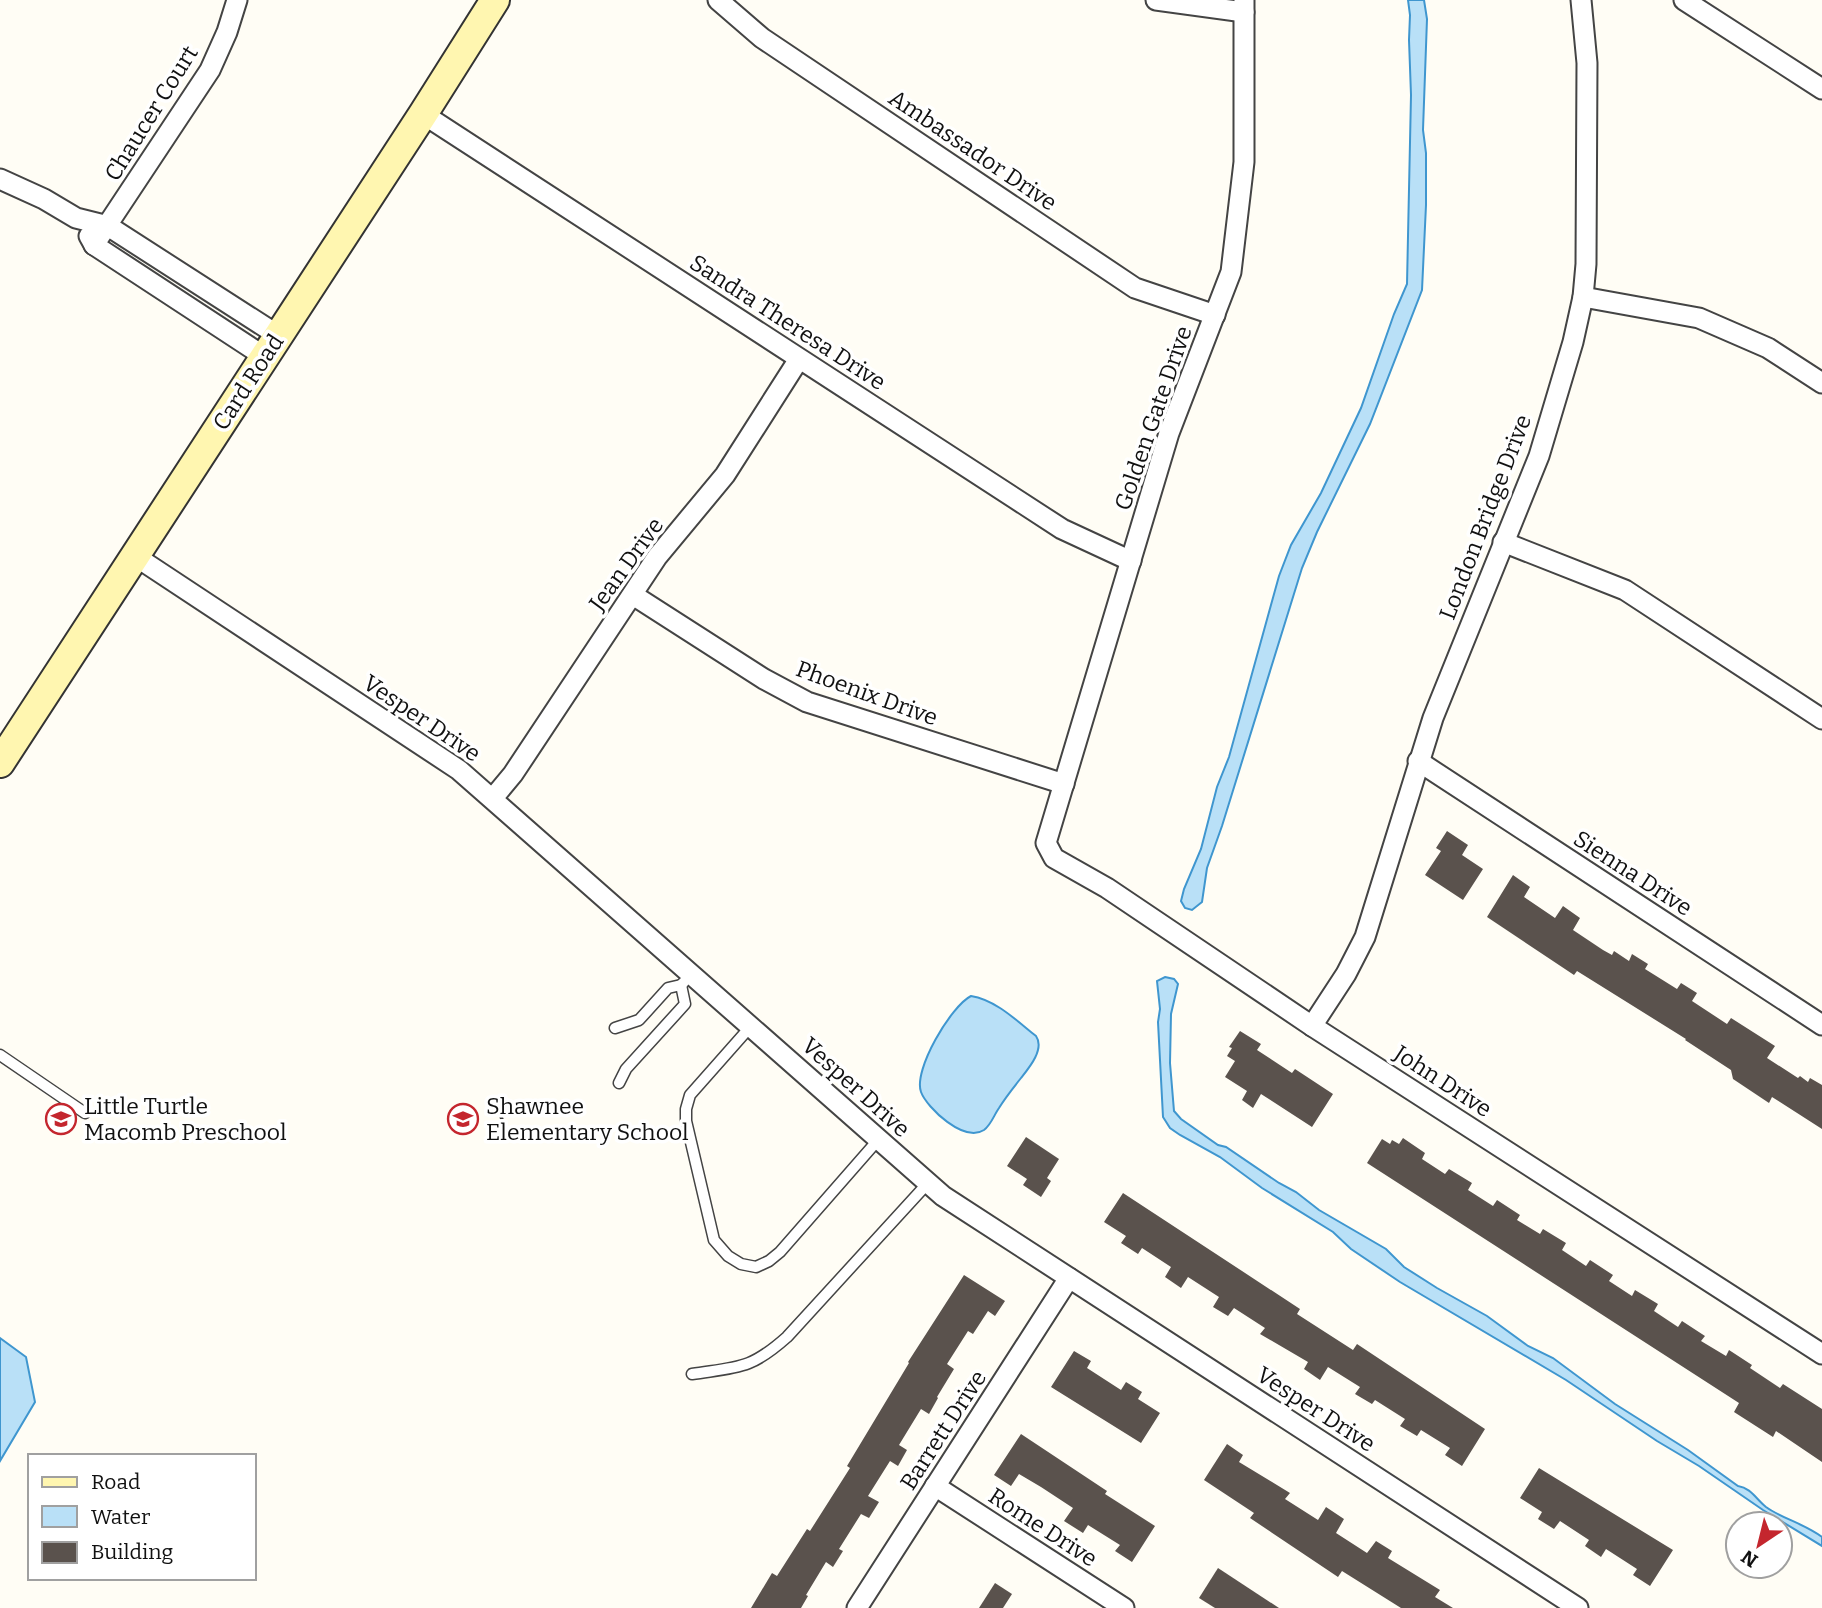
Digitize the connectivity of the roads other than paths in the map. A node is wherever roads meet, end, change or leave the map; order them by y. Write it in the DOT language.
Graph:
graph roads {
  1 [pos="237,0"];
  2 [pos="495,0"];
  3 [pos="718,0"];
  4 [pos="1156,0"];
  5 [pos="1581,0"];
  6 [pos="1684,0"];
  7 [pos="1244,6"];
  8 [pos="1822,89"];
  9 [pos="423,114"];
  10 [pos="0,179"];
  11 [pos="76,218"];
  12 [pos="108,226"];
  13 [pos="94,245"];
  14 [pos="186,277"];
  15 [pos="172,298"];
  16 [pos="1583,298"];
  17 [pos="1214,315"];
  18 [pos="272,346"];
  19 [pos="799,359"];
  20 [pos="1822,383"];
  21 [pos="1503,542"];
  22 [pos="135,556"];
  23 [pos="1131,561"];
  24 [pos="633,596"];
  25 [pos="1822,719"];
  26 [pos="1418,761"];
  27 [pos="0,763"];
  28 [pos="1064,784"];
  29 [pos="493,799"];
  30 [pos="1046,842"];
  31 [pos="686,980"];
  32 [pos="751,1026"];
  33 [pos="1312,1026"];
  34 [pos="1822,1026"];
  35 [pos="615,1028"];
  36 [pos="0,1055"];
  37 [pos="619,1083"];
  38 [pos="85,1113"];
  39 [pos="878,1140"];
  40 [pos="928,1184"];
  41 [pos="1069,1278"];
  42 [pos="1822,1354"];
  43 [pos="692,1374"];
  44 [pos="935,1486"];
  45 [pos="856,1608"];
  46 [pos="1124,1608"];
  47 [pos="1578,1608"];
  1 -- 12 [label="street, Chaucer Court"];
  2 -- 9 [label="street, Card Road"];
  3 -- 17 [label="street, Ambassador Drive"];
  4 -- 7 [label="street"];
  5 -- 16 [label="street, London Bridge Drive"];
  6 -- 8 [label="street"];
  7 -- 17 [label="street, Golden Gate Drive"];
  9 -- 18 [label="street, Card Road"];
  9 -- 19 [label="street, Sandra Theresa Drive"];
  10 -- 11 [label="street"];
  11 -- 12 [label="street"];
  11 -- 13 [label="street"];
  12 -- 13 [label="street, Chaucer Court"];
  12 -- 14 [label="street"];
  13 -- 15 [label="street"];
  14 -- 15 [label="street"];
  14 -- 18 [label="street"];
  15 -- 18 [label="street"];
  16 -- 20 [label="street"];
  16 -- 21 [label="street, London Bridge Drive"];
  17 -- 23 [label="street, Golden Gate Drive"];
  18 -- 22 [label="street, Card Road"];
  19 -- 23 [label="street, Sandra Theresa Drive"];
  19 -- 24 [label="street, Jean Drive"];
  21 -- 25 [label="street"];
  21 -- 26 [label="street, London Bridge Drive"];
  22 -- 27 [label="street, Card Road"];
  22 -- 29 [label="street, Vesper Drive"];
  23 -- 28 [label="street, Golden Gate Drive"];
  24 -- 28 [label="street, Phoenix Drive"];
  24 -- 29 [label="street, Jean Drive"];
  26 -- 33 [label="street, London Bridge Drive"];
  26 -- 34 [label="street, Sienna Drive"];
  28 -- 30 [label="street, Golden Gate Drive"];
  29 -- 31 [label="street, Vesper Drive"];
  30 -- 33 [label="street, John Drive"];
  31 -- 32 [label="street, Vesper Drive"];
  31 -- 35 [label="lane"];
  31 -- 37 [label="lane"];
  32 -- 39 [label="street, Vesper Drive"];
  32 -- 39 [label="lane"];
  33 -- 42 [label="street, John Drive"];
  36 -- 38 [label="lane"];
  39 -- 40 [label="street, Vesper Drive"];
  40 -- 41 [label="street, Vesper Drive"];
  40 -- 43 [label="lane"];
  41 -- 44 [label="street, Barrett Drive"];
  41 -- 47 [label="street, Vesper Drive"];
  44 -- 45 [label="street, Barrett Drive"];
  44 -- 46 [label="street, Rome Drive"];
}
